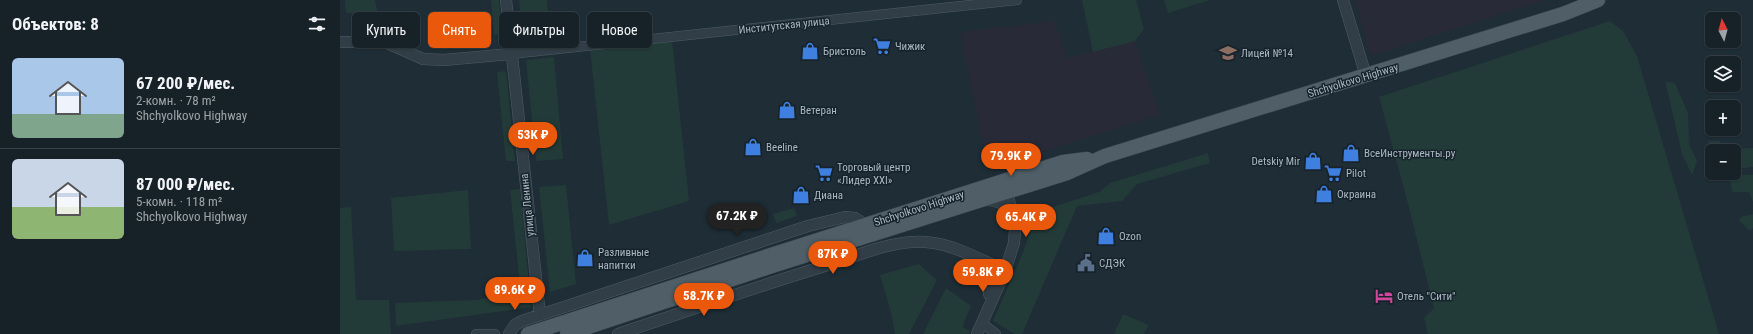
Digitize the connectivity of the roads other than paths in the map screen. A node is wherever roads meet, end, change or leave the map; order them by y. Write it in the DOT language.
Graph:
graph roads {
  1 [pos="506,0"];
  2 [pos="1017,0"];
  3 [pos="1343,0"];
  4 [pos="1598,0"];
  5 [pos="340,42"];
  6 [pos="511,54"];
  7 [pos="1366,76"];
  8 [pos="1105,156"];
  9 [pos="1034,183"];
  10 [pos="1003,187"];
  11 [pos="981,200"];
  12 [pos="1014,218"];
  13 [pos="866,225"];
  14 [pos="1013,250"];
  15 [pos="987,263"];
  16 [pos="1005,271"];
  17 [pos="540,315"];
  18 [pos="604,316"];
  19 [pos="982,324"];
  20 [pos="476,334"];
  21 [pos="495,334"];
  22 [pos="509,334"];
  23 [pos="528,334"];
  24 [pos="567,334"];
  25 [pos="618,334"];
  26 [pos="977,334"];
  27 [pos="996,334"];
  1 -- 6 [label="street, улица Ленина"];
  2 -- 6 [label="street, Институтская улица"];
  3 -- 7 [label="street"];
  4 -- 7 [label="main road, Shchyolkovo Highway"];
  5 -- 6 [label="street, Институтская улица"];
  6 -- 17 [label="street, улица Ленина"];
  7 -- 8 [label="main road, Shchyolkovo Highway"];
  8 -- 9 [label="main road, Shchyolkovo Highway"];
  8 -- 10 [label="main road, Shchyolkovo Highway"];
  9 -- 10 [label="main road, Shchyolkovo Highway"];
  9 -- 12 [label="street"];
  10 -- 11 [label="main road, Shchyolkovo Highway"];
  10 -- 12 [label="street"];
  10 -- 13 [label="main road, Shchyolkovo Highway"];
  11 -- 12 [label="street"];
  11 -- 18 [label="main road, Shchyolkovo Highway"];
  12 -- 14 [label="street"];
  13 -- 17 [label="street"];
  13 -- 18 [label="main road, Shchyolkovo Highway"];
  14 -- 15 [label="street"];
  14 -- 16 [label="street"];
  15 -- 16 [label="street"];
  15 -- 19 [label="street"];
  15 -- 25 [label="street"];
  16 -- 19 [label="street"];
  17 -- 22 [label="street"];
  18 -- 23 [label="main road, Shchyolkovo Highway"];
  18 -- 24 [label="main road, Shchyolkovo Highway"];
  19 -- 26 [label="street"];
  19 -- 27 [label="street"];
  20 -- 21 [label="street"];
}
